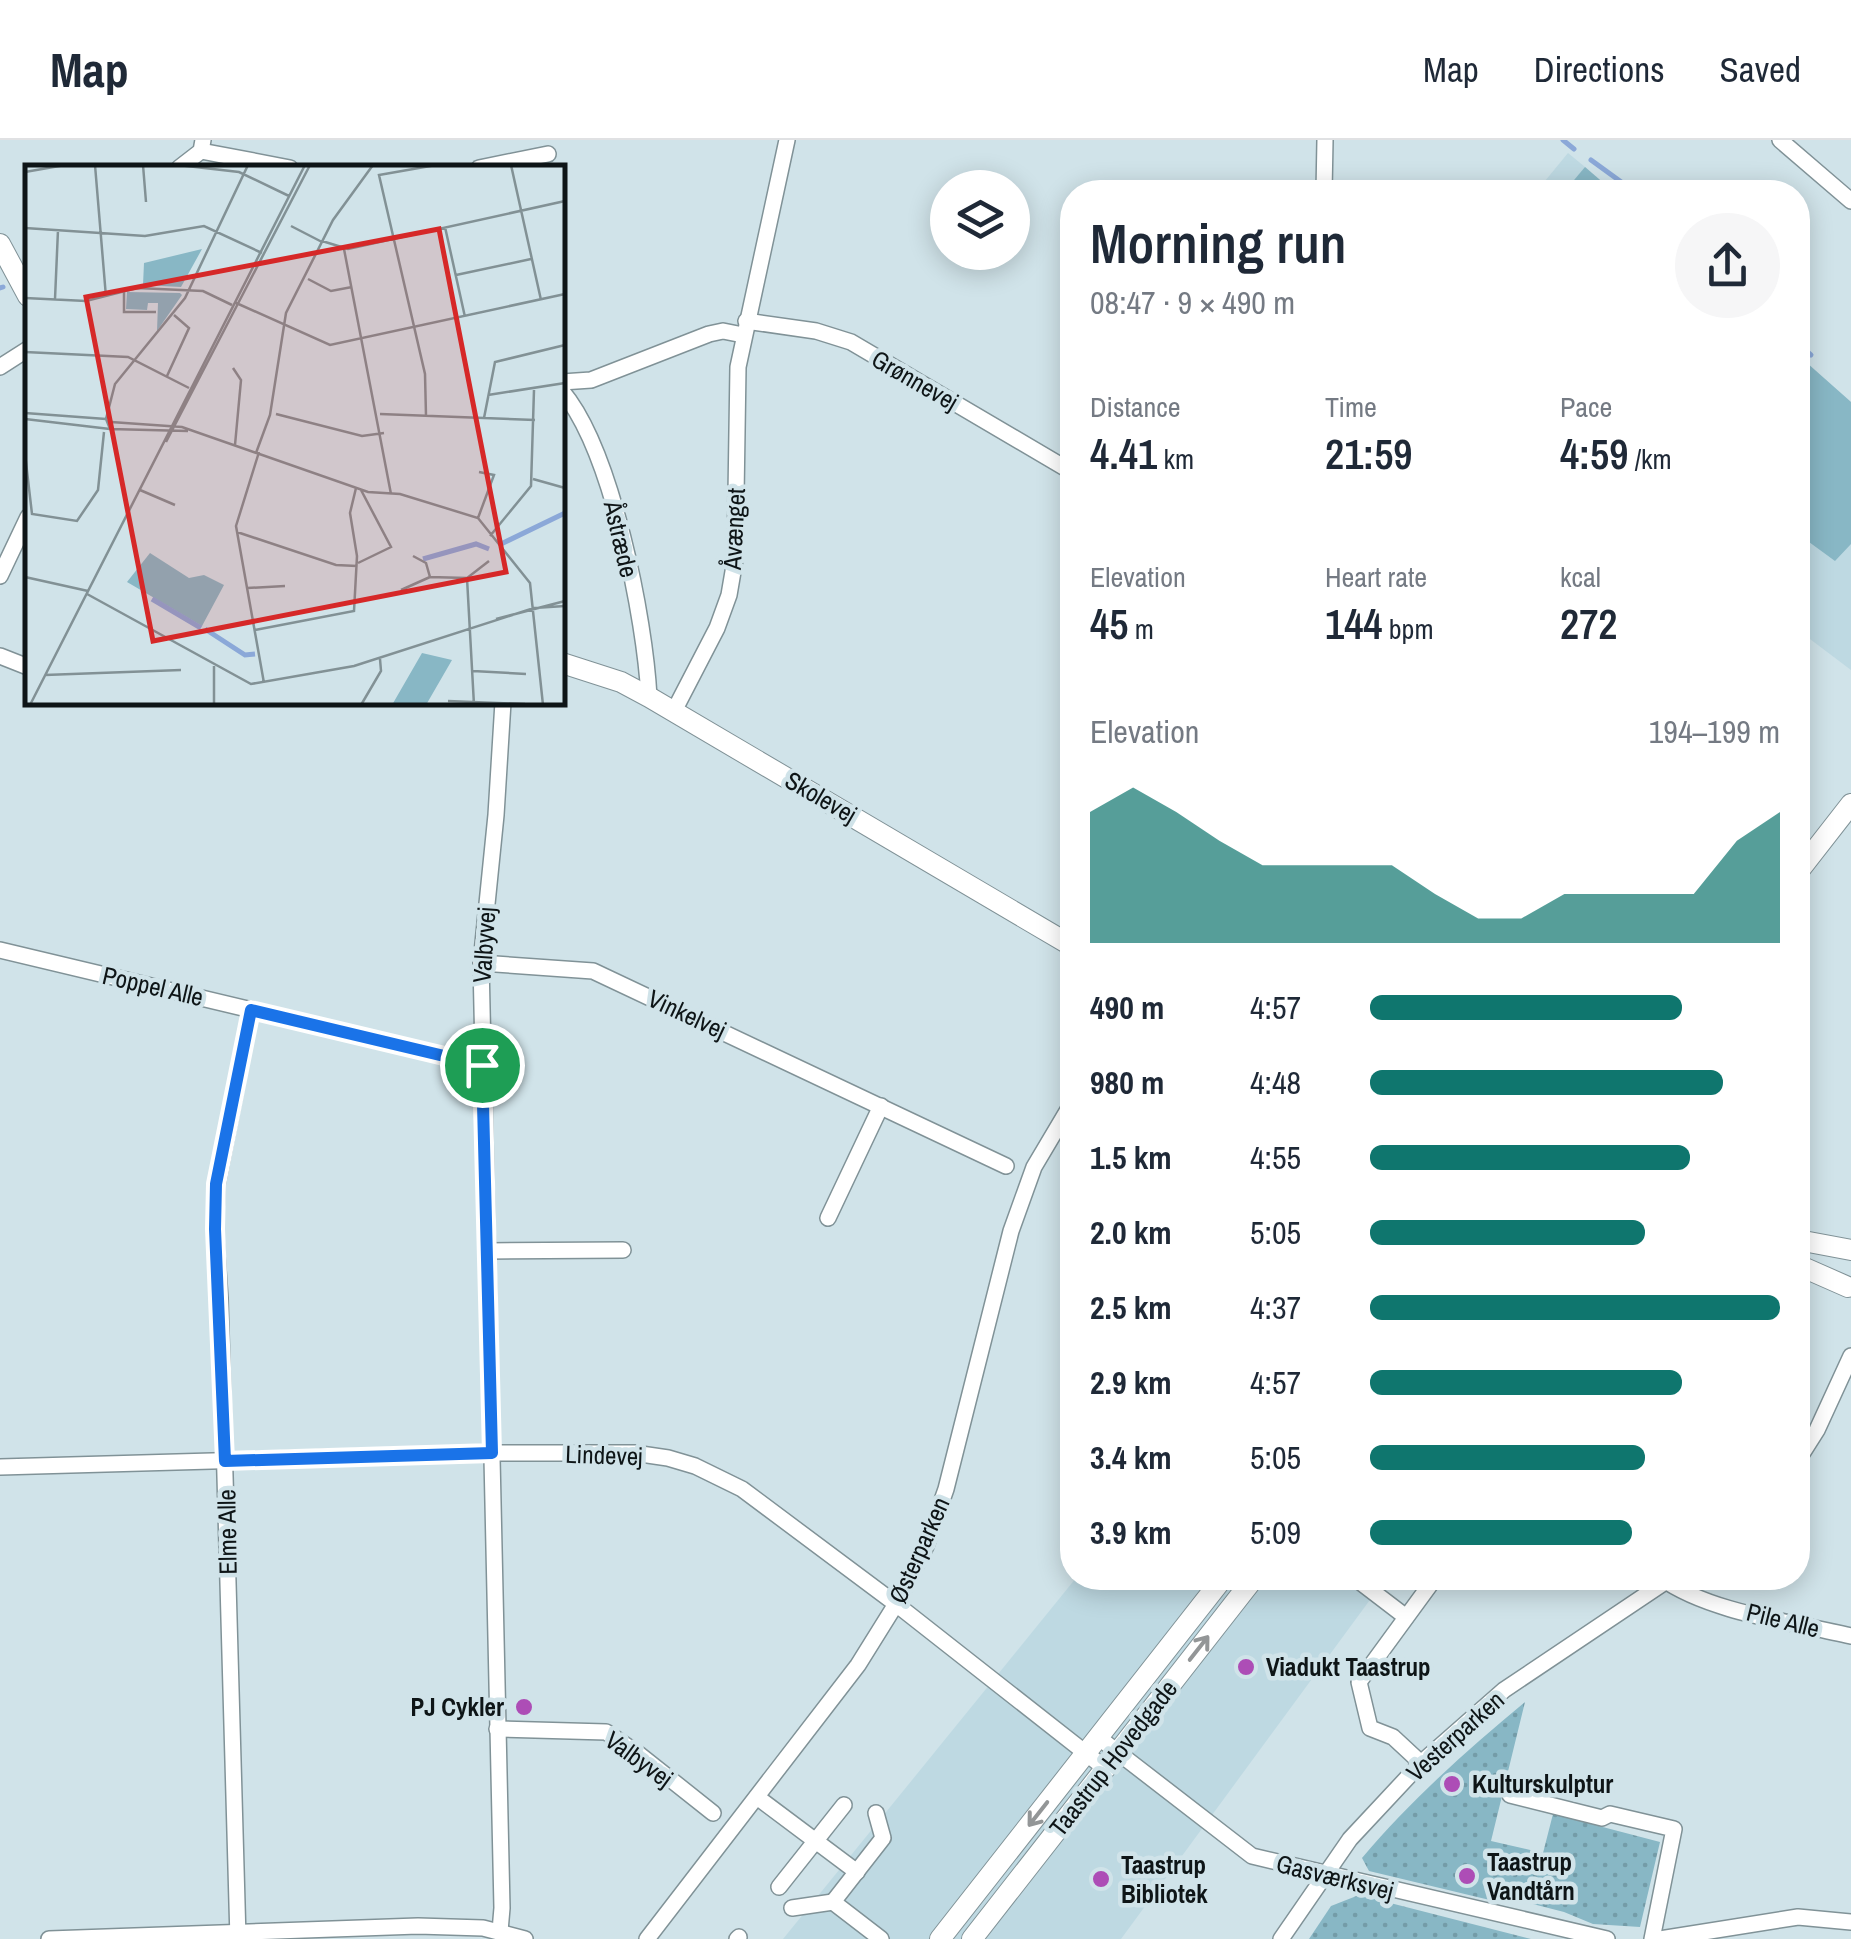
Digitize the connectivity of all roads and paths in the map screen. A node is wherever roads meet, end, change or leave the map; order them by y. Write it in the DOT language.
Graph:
graph roads {
  1 [pos="787,140"];
  2 [pos="1325,140"];
  3 [pos="1780,140"];
  4 [pos="202,146"];
  5 [pos="548,154"];
  6 [pos="181,165"];
  7 [pos="278,165"];
  8 [pos="494,165"];
  9 [pos="1324,180"];
  10 [pos="1851,201"];
  11 [pos="0,244"];
  12 [pos="25,290"];
  13 [pos="745,328"];
  14 [pos="25,352"];
  15 [pos="0,367"];
  16 [pos="565,382"];
  17 [pos="565,395"];
  18 [pos="1060,465"];
  19 [pos="25,523"];
  20 [pos="0,576"];
  21 [pos="0,656"];
  22 [pos="565,665"];
  23 [pos="25,666"];
  24 [pos="649,697"];
  25 [pos="503,705"];
  26 [pos="674,711"];
  27 [pos="1851,804"];
  28 [pos="1810,857"];
  29 [pos="1060,939"];
  30 [pos="0,950"];
  31 [pos="481,963"];
  32 [pos="251,1010"];
  33 [pos="482,1065"];
  34 [pos="881,1106"];
  35 [pos="1060,1123"];
  36 [pos="1006,1166"];
  37 [pos="828,1218"];
  38 [pos="1810,1243"];
  39 [pos="623,1250"];
  40 [pos="488,1251"];
  41 [pos="1851,1253"];
  42 [pos="1810,1271"];
  43 [pos="1849,1290"];
  44 [pos="1851,1356"];
  45 [pos="1810,1441"];
  46 [pos="492,1453"];
  47 [pos="225,1461"];
  48 [pos="0,1467"];
  49 [pos="1213,1590"];
  50 [pos="1245,1590"];
  51 [pos="1371,1590"];
  52 [pos="1427,1590"];
  53 [pos="1650,1590"];
  54 [pos="1690,1590"];
  55 [pos="896,1604"];
  56 [pos="1406,1617"];
  57 [pos="1851,1636"];
  58 [pos="497,1729"];
  59 [pos="1092,1745"];
  60 [pos="1112,1761"];
  61 [pos="1421,1763"];
  62 [pos="1510,1795"];
  63 [pos="757,1797"];
  64 [pos="844,1805"];
  65 [pos="713,1813"];
  66 [pos="876,1813"];
  67 [pos="815,1840"];
  68 [pos="858,1872"];
  69 [pos="1324,1875"];
  70 [pos="779,1887"];
  71 [pos="834,1902"];
  72 [pos="792,1908"];
  73 [pos="1851,1922"];
  74 [pos="1748,1931"];
  75 [pos="496,1933"];
  76 [pos="238,1935"];
  77 [pos="49,1939"];
  78 [pos="525,1939"];
  79 [pos="647,1939"];
  80 [pos="881,1939"];
  81 [pos="940,1939"];
  82 [pos="972,1939"];
  83 [pos="1281,1939"];
  84 [pos="1607,1939"];
  85 [pos="1652,1939"];
  86 [pos="1660,1939"];
  1 -- 13 [label="street, Åvænget"];
  2 -- 9 [label="street"];
  3 -- 10 [label="street"];
  4 -- 6 [label="street"];
  4 -- 7 [label="street"];
  5 -- 8 [label="street"];
  11 -- 12 [label="street"];
  13 -- 16 [label="street"];
  13 -- 18 [label="street, Grønnevej"];
  13 -- 26 [label="street, Åvænget"];
  14 -- 15 [label="street"];
  17 -- 24 [label="street, Åstræde"];
  19 -- 20 [label="street"];
  21 -- 23 [label="street"];
  22 -- 24 [label="street, Skolevej"];
  24 -- 26 [label="street, Skolevej"];
  25 -- 31 [label="street, Valbyvej"];
  26 -- 29 [label="street, Skolevej"];
  27 -- 28 [label="street"];
  30 -- 32 [label="street, Poppel Alle"];
  31 -- 33 [label="street, Valbyvej"];
  31 -- 34 [label="street, Vinkelvej"];
  32 -- 33 [label="street, Poppel Alle"];
  32 -- 47 [label="street, Elme Alle"];
  33 -- 40 [label="street, Valbyvej"];
  34 -- 36 [label="street, Vinkelvej"];
  34 -- 37 [label="street"];
  35 -- 55 [label="street, Østerparken"];
  38 -- 41 [label="street"];
  39 -- 40 [label="street"];
  40 -- 46 [label="street, Valbyvej"];
  41 -- 43 [label="street"];
  42 -- 43 [label="street"];
  44 -- 45 [label="street"];
  46 -- 47 [label="street, Lindevej"];
  46 -- 55 [label="street, Lindevej"];
  46 -- 58 [label="street, Valbyvej"];
  47 -- 48 [label="street, Lindevej"];
  47 -- 76 [label="street, Elme Alle"];
  49 -- 59 [label="street, Taastrup Hovedgade"];
  60 -- 50 [label="street, Taastrup Hovedgade, one-way"];
  51 -- 56 [label="street"];
  52 -- 56 [label="street"];
  53 -- 61 [label="street, Vesterparken"];
  54 -- 57 [label="street, Pile Alle"];
  55 -- 59 [label="street, Lindevej"];
  55 -- 63 [label="street, Østerparken"];
  56 -- 61 [label="street"];
  58 -- 65 [label="street, Valbyvej"];
  58 -- 75 [label="street, Valbyvej"];
  59 -- 60 [label="street, Lindevej"];
  59 -- 81 [label="street, Taastrup Hovedgade, one-way"];
  60 -- 69 [label="street, Gasværksvej"];
  60 -- 82 [label="street, Taastrup Hovedgade"];
  61 -- 69 [label="street, Vesterparken"];
  62 -- 85 [label="street"];
  63 -- 67 [label="street"];
  63 -- 79 [label="street, Østerparken"];
  64 -- 67 [label="street"];
  66 -- 68 [label="street"];
  67 -- 68 [label="street"];
  67 -- 70 [label="street"];
  68 -- 71 [label="street"];
  69 -- 83 [label="street, Vesterparken"];
  69 -- 84 [label="street, Gasværksvej"];
  71 -- 72 [label="street"];
  71 -- 80 [label="street"];
  73 -- 74 [label="street"];
  74 -- 86 [label="street"];
  75 -- 76 [label="street"];
  75 -- 78 [label="street"];
  76 -- 77 [label="street"];
}
